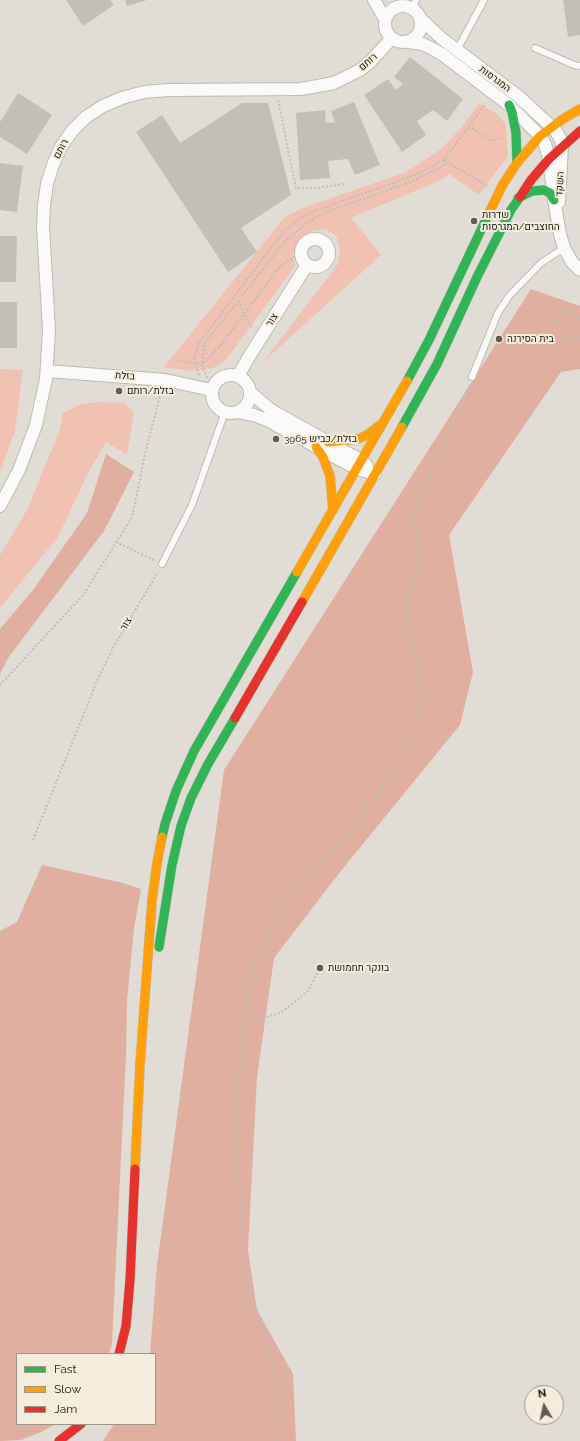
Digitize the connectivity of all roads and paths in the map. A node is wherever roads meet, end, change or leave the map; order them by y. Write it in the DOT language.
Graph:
graph roads {
  1 [pos="374,0"];
  2 [pos="388,0"];
  3 [pos="484,0"];
  4 [pos="412,8"];
  5 [pos="385,19"];
  6 [pos="391,38"];
  7 [pos="408,42"];
  8 [pos="535,48"];
  9 [pos="457,50"];
  10 [pos="580,66"];
  11 [pos="276,90"];
  12 [pos="493,92"];
  13 [pos="509,105"];
  14 [pos="580,109"];
  15 [pos="469,126"];
  16 [pos="552,127"];
  17 [pos="580,131"];
  18 [pos="516,132"];
  19 [pos="540,136"];
  20 [pos="562,146"];
  21 [pos="549,158"];
  22 [pos="444,160"];
  23 [pos="517,163"];
  24 [pos="344,184"];
  25 [pos="499,193"];
  26 [pos="518,198"];
  27 [pos="554,200"];
  28 [pos="558,221"];
  29 [pos="564,248"];
  30 [pos="304,259"];
  31 [pos="580,270"];
  32 [pos="238,301"];
  33 [pos="245,314"];
  34 [pos="580,319"];
  35 [pos="580,337"];
  36 [pos="259,341"];
  37 [pos="177,360"];
  38 [pos="196,364"];
  39 [pos="46,372"];
  40 [pos="238,376"];
  41 [pos="472,378"];
  42 [pos="165,380"];
  43 [pos="207,389"];
  44 [pos="250,392"];
  45 [pos="225,412"];
  46 [pos="238,412"];
  47 [pos="384,422"];
  48 [pos="328,442"];
  49 [pos="316,447"];
  50 [pos="359,465"];
  51 [pos="375,474"];
  52 [pos="0,506"];
  53 [pos="333,510"];
  54 [pos="116,542"];
  55 [pos="162,564"];
  56 [pos="0,685"];
  57 [pos="33,840"];
  58 [pos="320,968"];
  59 [pos="244,1025"];
  60 [pos="140,1064"];
  61 [pos="119,1353"];
  62 [pos="80,1425"];
  63 [pos="59,1441"];
  64 [pos="277,1441"];
  1 -- 5 [label="street"];
  2 -- 4 [label="street, המגרסות"];
  3 -- 9 [label="lane"];
  4 -- 5 [label="street"];
  4 -- 7 [label="street"];
  4 -- 9 [label="street, המגרסות"];
  5 -- 6 [label="street"];
  6 -- 7 [label="street"];
  6 -- 11 [label="street, רותם"];
  7 -- 12 [label="street, המגרסות"];
  8 -- 10 [label="lane"];
  9 -- 16 [label="street, המגרסות"];
  11 -- 24 [label="path"];
  11 -- 39 [label="street, רותם"];
  12 -- 13 [label="street, המגרסות"];
  12 -- 15 [label="path"];
  13 -- 18 [label="main road"];
  13 -- 19 [label="street, המגרסות"];
  14 -- 16 [label="main road"];
  15 -- 18 [label="path"];
  15 -- 22 [label="path"];
  16 -- 19 [label="main road"];
  16 -- 20 [label="street, המגרסות"];
  17 -- 20 [label="main road"];
  18 -- 23 [label="main road"];
  19 -- 21 [label="street, המגרסות"];
  19 -- 23 [label="main road"];
  20 -- 21 [label="main road"];
  20 -- 28 [label="street, השקד"];
  21 -- 26 [label="main road"];
  21 -- 27 [label="street, השקד"];
  22 -- 25 [label="path"];
  22 -- 38 [label="path"];
  23 -- 25 [label="main road"];
  25 -- 47 [label="main road"];
  26 -- 27 [label="main road"];
  26 -- 51 [label="main road"];
  27 -- 28 [label="street, השקד"];
  28 -- 29 [label="street, השקד"];
  29 -- 31 [label="street, השקד"];
  29 -- 41 [label="lane"];
  30 -- 33 [label="path"];
  30 -- 36 [label="street, צור"];
  32 -- 33 [label="path"];
  33 -- 36 [label="path"];
  33 -- 38 [label="path"];
  34 -- 35 [label="path"];
  36 -- 40 [label="street, צור"];
  37 -- 38 [label="path"];
  38 -- 43 [label="path"];
  39 -- 42 [label="street, בזלת"];
  39 -- 52 [label="street, רותם"];
  40 -- 43 [label="street"];
  40 -- 44 [label="street"];
  41 -- 59 [label="path"];
  42 -- 43 [label="street, בזלת"];
  42 -- 54 [label="path"];
  43 -- 45 [label="street"];
  44 -- 46 [label="street"];
  44 -- 48 [label="street"];
  45 -- 46 [label="street"];
  45 -- 55 [label="lane"];
  46 -- 49 [label="street"];
  47 -- 48 [label="main road"];
  47 -- 50 [label="main road"];
  48 -- 50 [label="street"];
  49 -- 50 [label="street"];
  49 -- 53 [label="main road"];
  50 -- 51 [label="street"];
  50 -- 53 [label="main road"];
  51 -- 60 [label="main road"];
  53 -- 60 [label="main road"];
  54 -- 55 [label="path"];
  54 -- 56 [label="path"];
  55 -- 57 [label="path, צור"];
  58 -- 59 [label="path"];
  59 -- 64 [label="path"];
  60 -- 61 [label="main road"];
  62 -- 63 [label="main road"];
}
